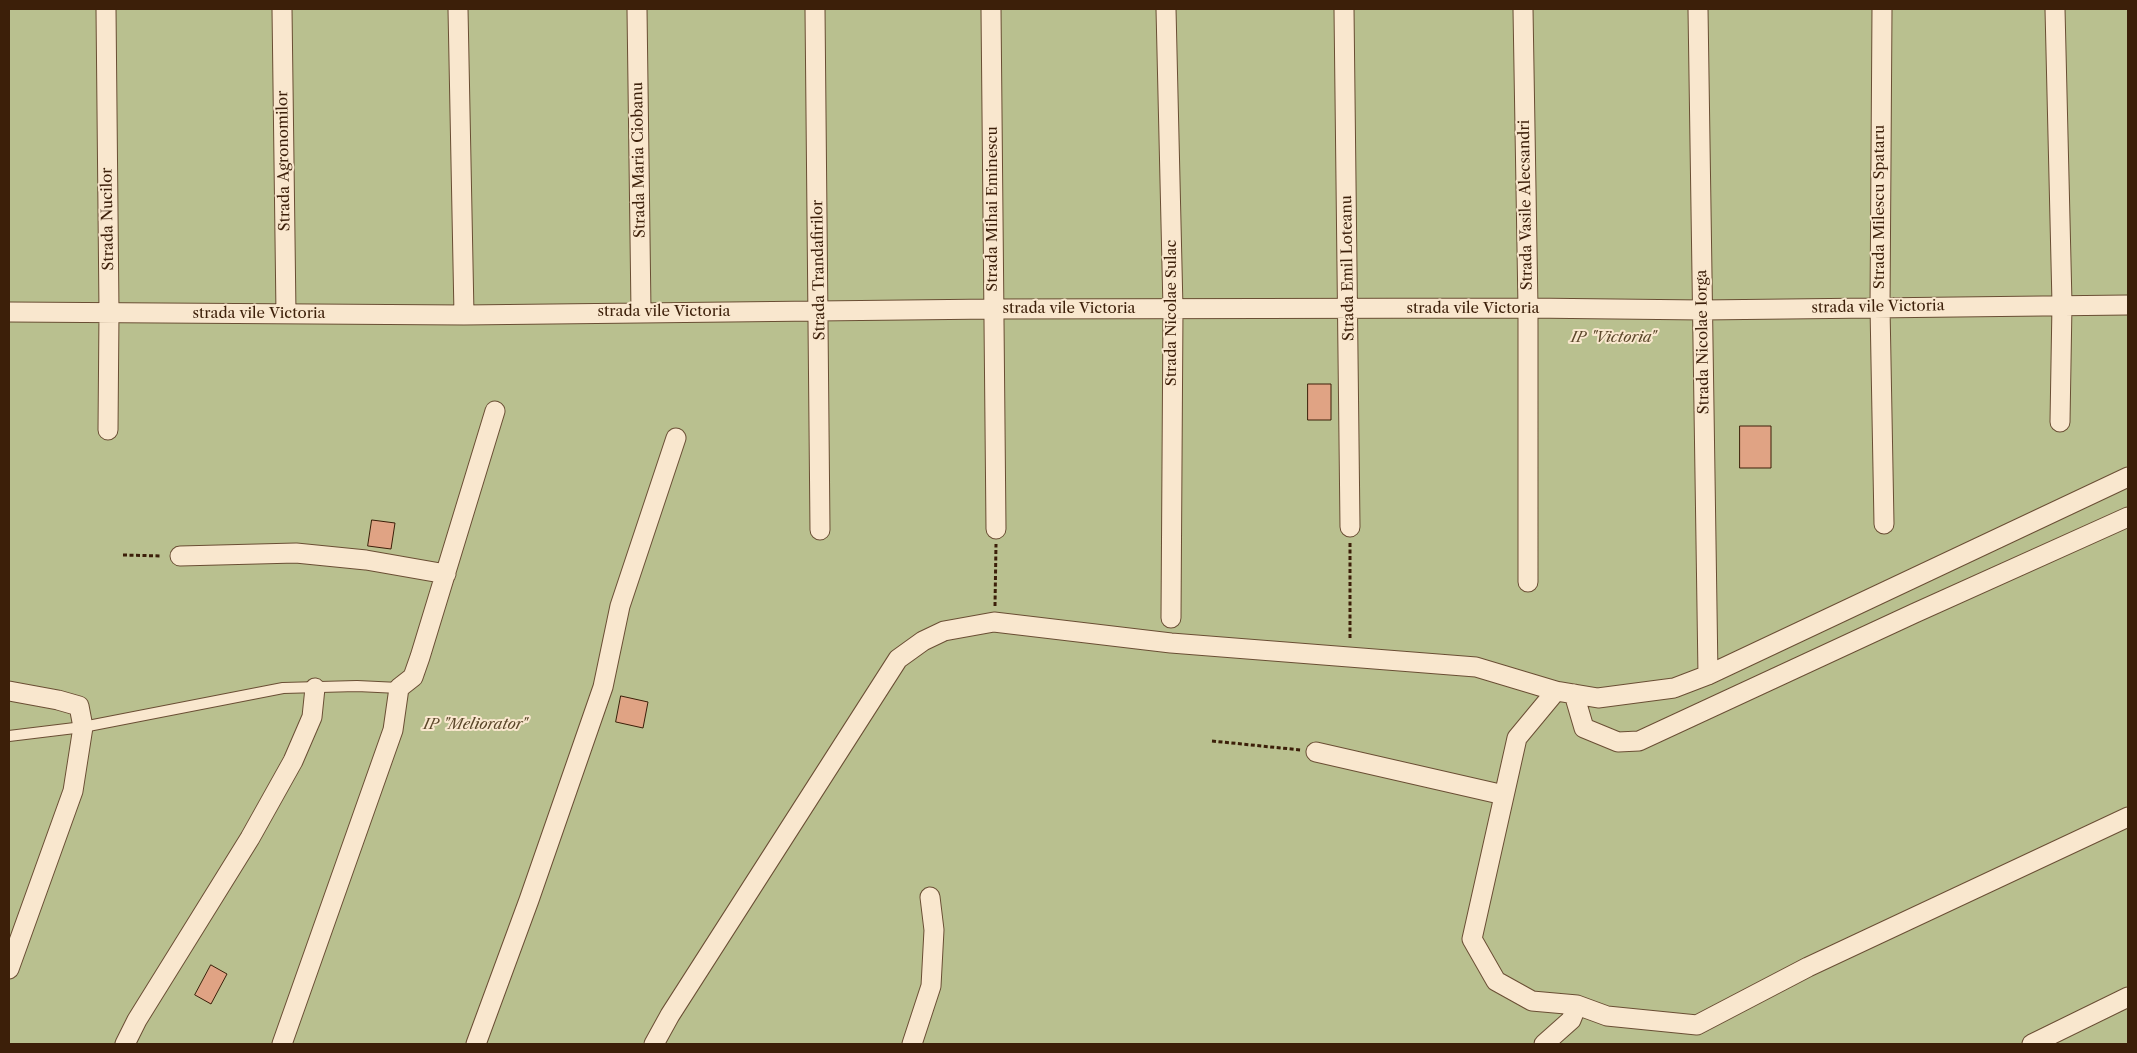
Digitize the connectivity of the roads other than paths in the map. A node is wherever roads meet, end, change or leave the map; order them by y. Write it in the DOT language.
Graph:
graph roads {
  1 [pos="106,9"];
  2 [pos="282,9"];
  3 [pos="458,9"];
  4 [pos="637,9"];
  5 [pos="815,9"];
  6 [pos="991,9"];
  7 [pos="1166,9"];
  8 [pos="1344,9"];
  9 [pos="1523,9"];
  10 [pos="1698,9"];
  11 [pos="1882,9"];
  12 [pos="2055,9"];
  13 [pos="2062,304"];
  14 [pos="2128,305"];
  15 [pos="1880,307"];
  16 [pos="1528,308"];
  17 [pos="994,309"];
  18 [pos="1173,309"];
  19 [pos="1349,310"];
  20 [pos="1702,310"];
  21 [pos="9,312"];
  22 [pos="110,312"];
  23 [pos="641,312"];
  24 [pos="820,312"];
  25 [pos="286,314"];
  26 [pos="464,315"];
  27 [pos="495,411"];
  28 [pos="2060,422"];
  29 [pos="108,430"];
  30 [pos="676,438"];
  31 [pos="2128,477"];
  32 [pos="2128,518"];
  33 [pos="1884,524"];
  34 [pos="1350,528"];
  35 [pos="996,529"];
  36 [pos="820,530"];
  37 [pos="180,556"];
  38 [pos="446,574"];
  39 [pos="1528,582"];
  40 [pos="1172,618"];
  41 [pos="1708,675"];
  42 [pos="315,688"];
  43 [pos="399,688"];
  44 [pos="9,691"];
  45 [pos="1565,693"];
  46 [pos="83,727"];
  47 [pos="9,736"];
  48 [pos="1316,752"];
  49 [pos="1504,795"];
  50 [pos="2128,817"];
  51 [pos="930,897"];
  52 [pos="9,969"];
  53 [pos="2128,997"];
  54 [pos="1576,1006"];
  55 [pos="125,1044"];
  56 [pos="282,1044"];
  57 [pos="476,1044"];
  58 [pos="654,1044"];
  59 [pos="912,1044"];
  60 [pos="1544,1044"];
  61 [pos="2032,1044"];
  1 -- 22 [label="street, Strada Nucilor"];
  2 -- 25 [label="street, Strada Agronomilor"];
  3 -- 26 [label="street"];
  4 -- 23 [label="street, Strada Maria Ciobanu"];
  5 -- 24 [label="street, Strada Trandafirilor"];
  6 -- 17 [label="street, Strada Mihai Eminescu"];
  7 -- 18 [label="street, Strada Nicolae Sulac"];
  8 -- 19 [label="street, Strada Emil Loteanu"];
  9 -- 16 [label="street, Strada Vasile Alecsandri"];
  10 -- 20 [label="street, Strada Nicolae Iorga"];
  11 -- 15 [label="street, Strada Milescu Spataru"];
  12 -- 13 [label="street"];
  13 -- 14 [label="street, strada vile Victoria"];
  13 -- 15 [label="street, strada vile Victoria"];
  13 -- 28 [label="street"];
  15 -- 20 [label="street, strada vile Victoria"];
  15 -- 33 [label="street, Strada Milescu Spataru"];
  16 -- 19 [label="street, strada vile Victoria"];
  16 -- 20 [label="street, strada vile Victoria"];
  16 -- 39 [label="street, Strada Vasile Alecsandri"];
  17 -- 18 [label="street, strada vile Victoria"];
  17 -- 24 [label="street, strada vile Victoria"];
  17 -- 35 [label="street, Strada Mihai Eminescu"];
  18 -- 19 [label="street, strada vile Victoria"];
  18 -- 40 [label="street, Strada Nicolae Sulac"];
  19 -- 34 [label="street, Strada Emil Loteanu"];
  20 -- 41 [label="street, Strada Nicolae Iorga"];
  21 -- 22 [label="street, strada vile Victoria"];
  22 -- 25 [label="street, strada vile Victoria"];
  22 -- 29 [label="street, Strada Nucilor"];
  23 -- 24 [label="street, strada vile Victoria"];
  23 -- 26 [label="street, strada vile Victoria"];
  24 -- 36 [label="street, Strada Trandafirilor"];
  25 -- 26 [label="street, strada vile Victoria"];
  27 -- 38 [label="street"];
  30 -- 57 [label="street"];
  31 -- 41 [label="street"];
  32 -- 45 [label="street"];
  37 -- 38 [label="street"];
  38 -- 43 [label="street"];
  41 -- 45 [label="street"];
  42 -- 43 [label="lane"];
  42 -- 46 [label="lane"];
  42 -- 55 [label="street"];
  43 -- 56 [label="street"];
  44 -- 46 [label="street"];
  45 -- 49 [label="street"];
  45 -- 58 [label="street"];
  46 -- 47 [label="lane"];
  46 -- 52 [label="street"];
  48 -- 49 [label="street"];
  49 -- 54 [label="street"];
  50 -- 54 [label="street"];
  51 -- 59 [label="street"];
  53 -- 61 [label="street"];
  54 -- 60 [label="street"];
}
